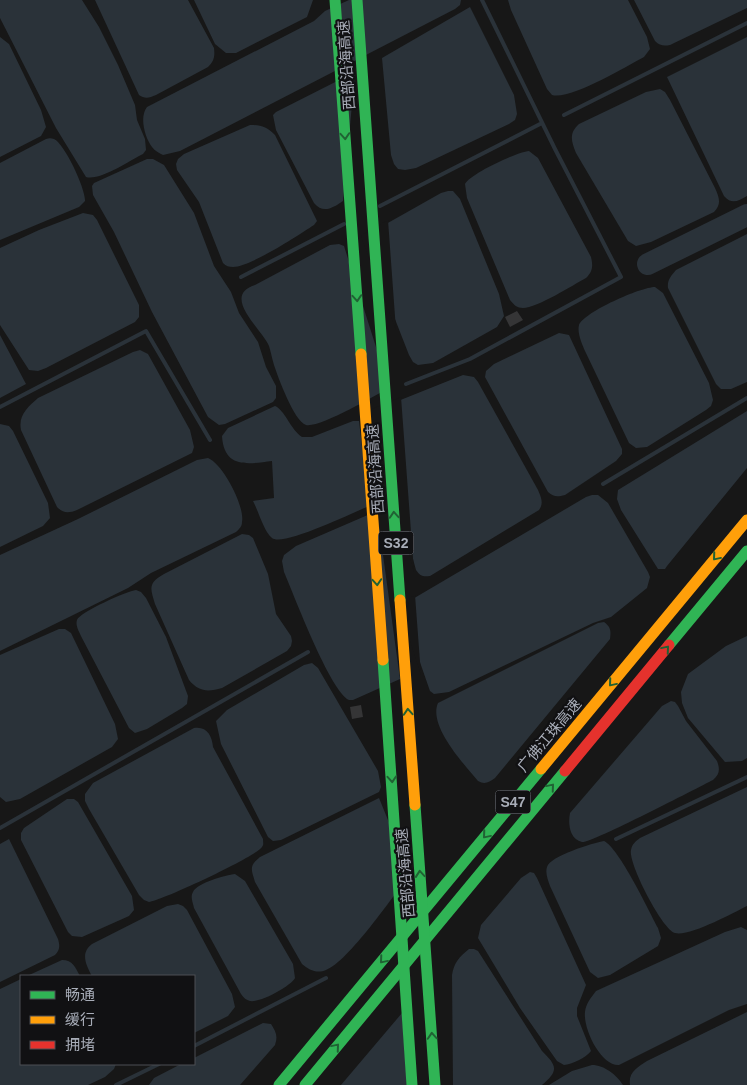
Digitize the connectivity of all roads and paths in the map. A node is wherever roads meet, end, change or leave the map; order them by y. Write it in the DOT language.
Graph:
graph roads {
  1 [pos="335,0"];
  2 [pos="357,0"];
  3 [pos="747,520"];
  4 [pos="747,551"];
  5 [pos="279,1085"];
  6 [pos="305,1085"];
  7 [pos="412,1085"];
  8 [pos="435,1085"];
  1 -- 7 [label="highway, 西部沿海高速 / S32, one-way, bridge"];
  8 -- 2 [label="highway, 西部沿海高速 / S32, one-way, bridge"];
  3 -- 5 [label="highway, 广佛江珠高速 / S47, one-way"];
  6 -- 4 [label="highway, S47, one-way"];
}
